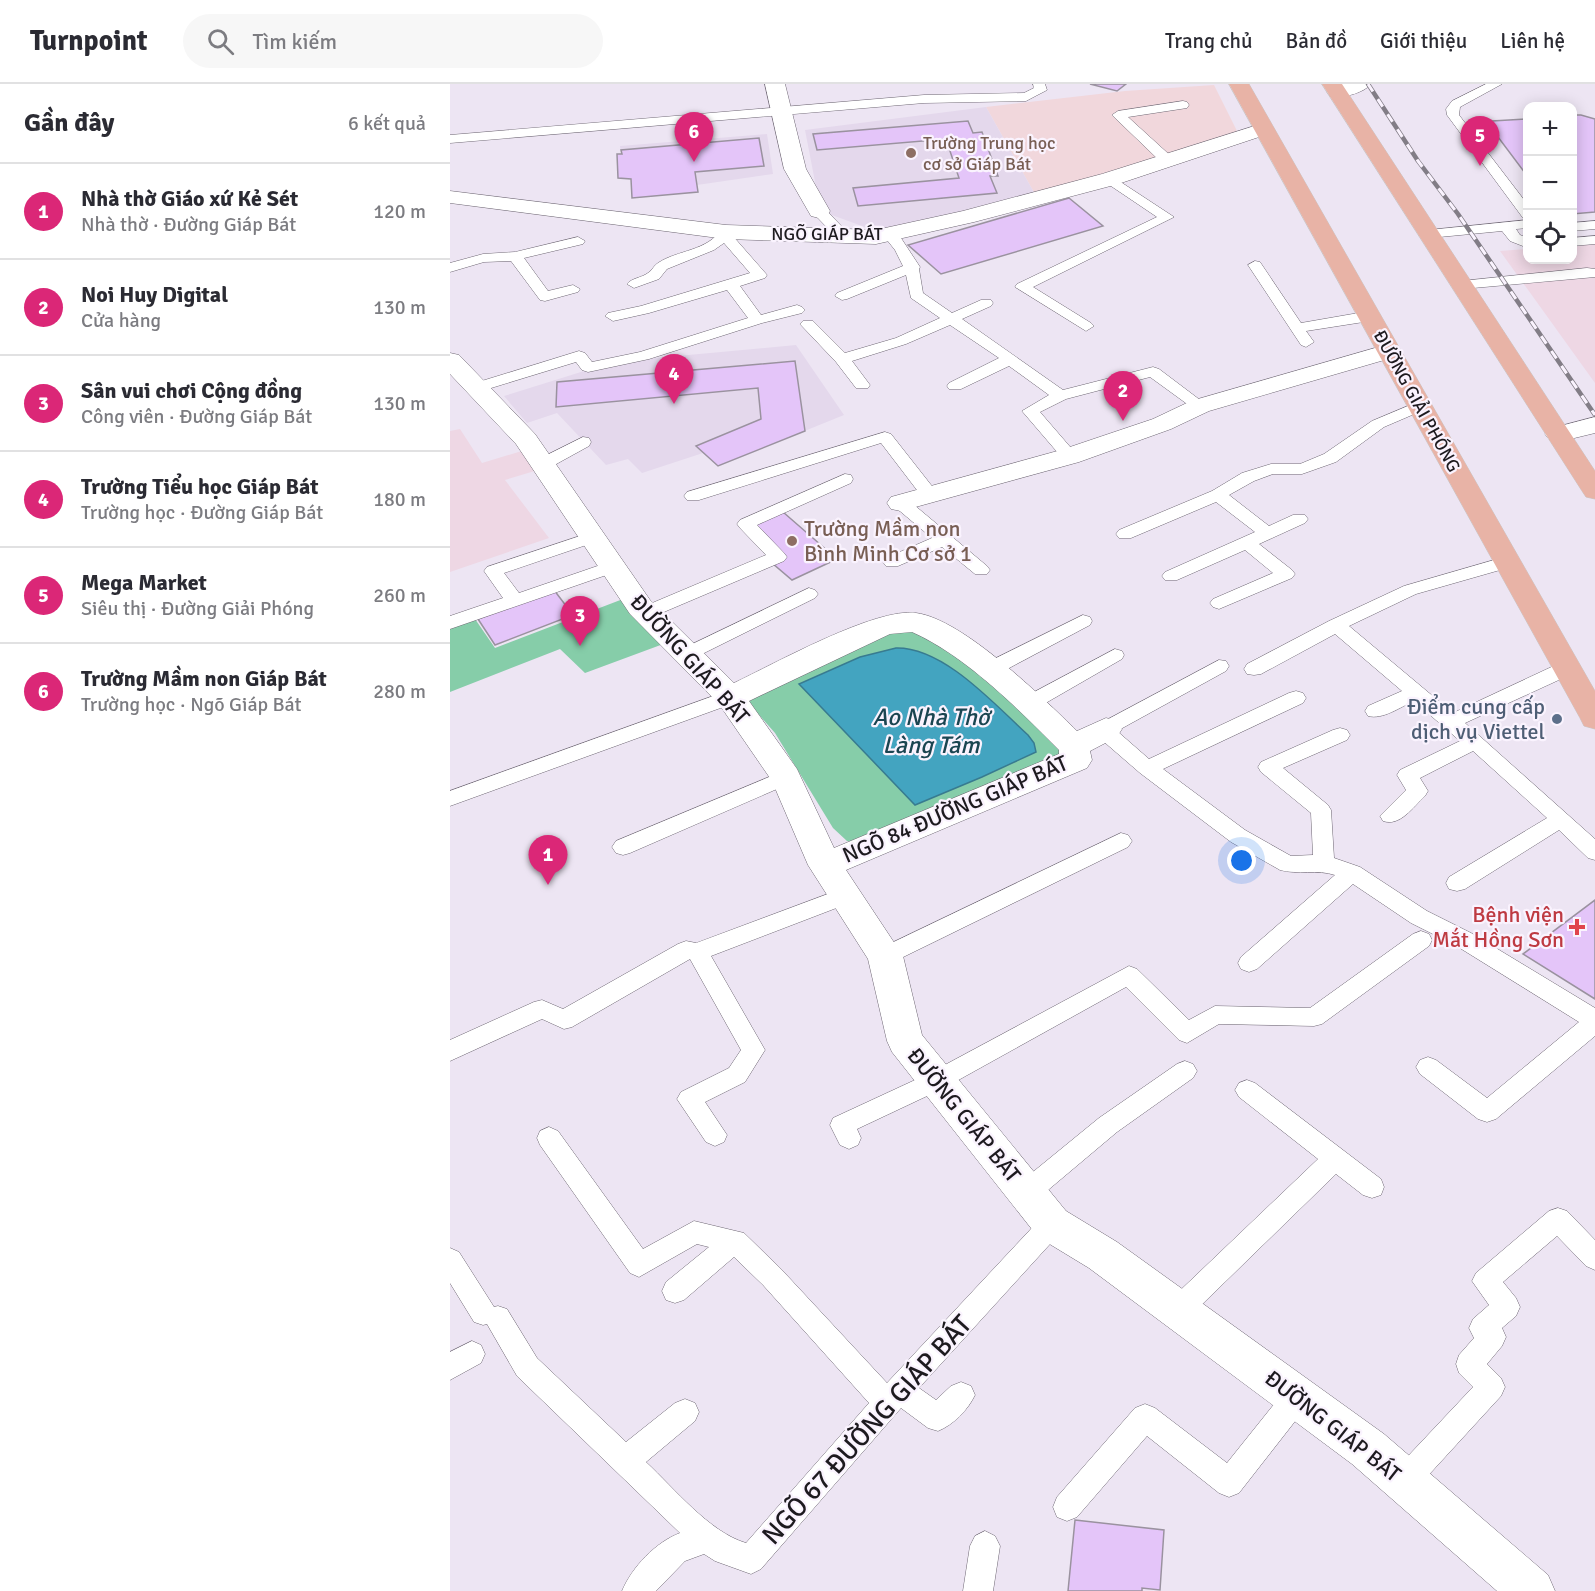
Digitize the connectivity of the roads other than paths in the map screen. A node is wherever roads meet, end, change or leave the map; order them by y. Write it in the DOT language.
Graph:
graph roads {
  1 [pos="775,84"];
  2 [pos="919,84"];
  3 [pos="1039,84"];
  4 [pos="1239,84"];
  5 [pos="1361,84"];
  6 [pos="1496,84"];
  7 [pos="1334,88"];
  8 [pos="924,99"];
  9 [pos="1183,105"];
  10 [pos="781,112"];
  11 [pos="1264,129"];
  12 [pos="450,139"];
  13 [pos="1168,161"];
  14 [pos="1110,179"];
  15 [pos="450,197"];
  16 [pos="1523,210"];
  17 [pos="819,211"];
  18 [pos="1523,224"];
  19 [pos="1595,225"];
  20 [pos="1506,226"];
  21 [pos="1577,227"];
  22 [pos="726,234"];
  23 [pos="1429,234"];
  24 [pos="890,235"];
  25 [pos="843,237"];
  26 [pos="1595,240"];
  27 [pos="578,241"];
  28 [pos="1523,242"];
  29 [pos="1577,242"];
  30 [pos="515,256"];
  31 [pos="1255,266"];
  32 [pos="913,267"];
  33 [pos="450,268"];
  34 [pos="1595,273"];
  35 [pos="634,284"];
  36 [pos="731,284"];
  37 [pos="1462,285"];
  38 [pos="573,289"];
  39 [pos="842,296"];
  40 [pos="986,303"];
  41 [pos="797,310"];
  42 [pos="613,316"];
  43 [pos="1370,316"];
  44 [pos="951,318"];
  45 [pos="757,320"];
  46 [pos="808,324"];
  47 [pos="1086,326"];
  48 [pos="1297,328"];
  49 [pos="1306,342"];
  50 [pos="1389,351"];
  51 [pos="842,359"];
  52 [pos="1010,359"];
  53 [pos="458,371"];
  54 [pos="862,386"];
  55 [pos="955,386"];
  56 [pos="1059,396"];
  57 [pos="1200,406"];
  58 [pos="1420,406"];
  59 [pos="1595,425"];
  60 [pos="1558,434"];
  61 [pos="583,442"];
  62 [pos="1070,456"];
  63 [pos="543,464"];
  64 [pos="845,479"];
  65 [pos="1595,491"];
  66 [pos="930,494"];
  67 [pos="1218,495"];
  68 [pos="693,496"];
  69 [pos="901,503"];
  70 [pos="1299,519"];
  71 [pos="1267,533"];
  72 [pos="1125,534"];
  73 [pos="592,537"];
  74 [pos="944,539"];
  75 [pos="1247,543"];
  76 [pos="892,562"];
  77 [pos="1508,562"];
  78 [pos="612,567"];
  79 [pos="981,570"];
  80 [pos="1171,576"];
  81 [pos="808,594"];
  82 [pos="515,601"];
  83 [pos="1220,603"];
  84 [pos="645,613"];
  85 [pos="1083,621"];
  86 [pos="450,623"];
  87 [pos="1336,625"];
  88 [pos="687,654"];
  89 [pos="1115,655"];
  90 [pos="1219,666"];
  91 [pos="1567,668"];
  92 [pos="1254,669"];
  93 [pos="989,670"];
  94 [pos="1416,692"];
  95 [pos="730,697"];
  96 [pos="1296,698"];
  97 [pos="1030,703"];
  98 [pos="1374,711"];
  99 [pos="1595,718"];
  100 [pos="1452,721"];
  101 [pos="1106,729"];
  102 [pos="1340,735"];
  103 [pos="1475,742"];
  104 [pos="1074,746"];
  105 [pos="1147,768"];
  106 [pos="786,777"];
  107 [pos="450,799"];
  108 [pos="1390,816"];
  109 [pos="1561,819"];
  110 [pos="1121,841"];
  111 [pos="623,847"];
  112 [pos="1595,852"];
  113 [pos="1324,863"];
  114 [pos="825,865"];
  115 [pos="1352,873"];
  116 [pos="1456,883"];
  117 [pos="844,896"];
  118 [pos="1421,940"];
  119 [pos="697,952"];
  120 [pos="885,956"];
  121 [pos="1249,963"];
  122 [pos="1595,1021"];
  123 [pos="450,1052"];
  124 [pos="1428,1067"];
  125 [pos="1185,1071"];
  126 [pos="936,1081"];
  127 [pos="1248,1090"];
  128 [pos="715,1135"];
  129 [pos="549,1138"];
  130 [pos="849,1138"];
  131 [pos="1336,1158"];
  132 [pos="1372,1187"];
  133 [pos="1026,1193"];
  134 [pos="1052,1224"];
  135 [pos="735,1241"];
  136 [pos="1595,1258"];
  137 [pos="450,1260"];
  138 [pos="675,1291"];
  139 [pos="1178,1310"];
  140 [pos="961,1395"];
  141 [pos="893,1397"];
  142 [pos="1297,1397"];
  143 [pos="685,1412"];
  144 [pos="625,1461"];
  145 [pos="1404,1481"];
  146 [pos="1067,1507"];
  147 [pos="707,1539"];
  148 [pos="985,1546"];
  149 [pos="637,1591"];
  150 [pos="978,1591"];
  151 [pos="1532,1591"];
  1 -- 10 [label="street"];
  2 -- 8 [label="lane"];
  3 -- 8 [label="lane"];
  4 -- 11 [label="main road, ĐƯỜNG GIẢI PHÓNG"];
  5 -- 7 [label="street"];
  6 -- 16 [label="lane"];
  7 -- 23 [label="main road"];
  8 -- 10 [label="lane"];
  9 -- 13 [label="lane"];
  10 -- 12 [label="lane"];
  10 -- 17 [label="street"];
  11 -- 13 [label="street, NGÕ GIÁP BÁT"];
  11 -- 43 [label="main road, ĐƯỜNG GIẢI PHÓNG"];
  13 -- 14 [label="street, NGÕ GIÁP BÁT"];
  14 -- 24 [label="street, NGÕ GIÁP BÁT"];
  14 -- 47 [label="lane"];
  15 -- 22 [label="street, NGÕ GIÁP BÁT"];
  17 -- 25 [label="lane"];
  18 -- 20 [label="lane"];
  19 -- 21 [label="lane"];
  20 -- 23 [label="lane"];
  20 -- 28 [label="lane"];
  22 -- 25 [label="street, NGÕ GIÁP BÁT"];
  22 -- 35 [label="lane"];
  22 -- 36 [label="lane"];
  23 -- 37 [label="main road"];
  24 -- 25 [label="street, NGÕ GIÁP BÁT"];
  24 -- 32 [label="lane"];
  26 -- 29 [label="lane"];
  27 -- 30 [label="lane"];
  30 -- 33 [label="lane"];
  30 -- 38 [label="lane"];
  31 -- 48 [label="lane"];
  32 -- 39 [label="lane"];
  32 -- 44 [label="lane"];
  34 -- 37 [label="lane"];
  36 -- 42 [label="lane"];
  36 -- 45 [label="lane"];
  37 -- 60 [label="main road"];
  40 -- 44 [label="lane"];
  41 -- 45 [label="lane"];
  43 -- 48 [label="lane"];
  43 -- 50 [label="main road, ĐƯỜNG GIẢI PHÓNG"];
  44 -- 51 [label="lane"];
  44 -- 52 [label="lane"];
  45 -- 53 [label="lane"];
  46 -- 51 [label="lane"];
  48 -- 49 [label="lane"];
  50 -- 57 [label="street"];
  50 -- 58 [label="main road, ĐƯỜNG GIẢI PHÓNG"];
  51 -- 54 [label="lane"];
  52 -- 55 [label="lane"];
  52 -- 56 [label="lane"];
  53 -- 63 [label="street, ĐƯỜNG GIÁP BÁT"];
  56 -- 57 [label="lane"];
  56 -- 62 [label="lane"];
  57 -- 62 [label="street"];
  58 -- 67 [label="lane"];
  58 -- 77 [label="main road, ĐƯỜNG GIẢI PHÓNG"];
  59 -- 60 [label="street"];
  60 -- 65 [label="main road"];
  61 -- 63 [label="lane"];
  62 -- 66 [label="street"];
  63 -- 73 [label="street, ĐƯỜNG GIÁP BÁT"];
  64 -- 84 [label="lane"];
  66 -- 68 [label="lane"];
  66 -- 69 [label="street"];
  67 -- 71 [label="lane"];
  67 -- 72 [label="lane"];
  69 -- 74 [label="lane"];
  70 -- 71 [label="lane"];
  71 -- 75 [label="lane"];
  73 -- 78 [label="street, ĐƯỜNG GIÁP BÁT"];
  73 -- 82 [label="lane"];
  74 -- 76 [label="lane"];
  74 -- 79 [label="lane"];
  75 -- 80 [label="lane"];
  75 -- 83 [label="lane"];
  77 -- 87 [label="lane"];
  77 -- 91 [label="main road, ĐƯỜNG GIẢI PHÓNG"];
  78 -- 82 [label="lane"];
  78 -- 84 [label="street, ĐƯỜNG GIÁP BÁT"];
  81 -- 88 [label="lane"];
  82 -- 86 [label="lane"];
  84 -- 88 [label="street, ĐƯỜNG GIÁP BÁT"];
  85 -- 93 [label="lane"];
  87 -- 92 [label="lane"];
  87 -- 94 [label="lane"];
  88 -- 95 [label="street, ĐƯỜNG GIÁP BÁT"];
  89 -- 97 [label="lane"];
  90 -- 101 [label="lane"];
  91 -- 99 [label="main road, ĐƯỜNG GIẢI PHÓNG"];
  91 -- 100 [label="lane"];
  93 -- 95 [label="street"];
  93 -- 97 [label="street"];
  94 -- 98 [label="lane"];
  94 -- 100 [label="lane"];
  95 -- 106 [label="street, ĐƯỜNG GIÁP BÁT"];
  95 -- 107 [label="lane"];
  96 -- 105 [label="lane"];
  97 -- 104 [label="street"];
  100 -- 103 [label="lane"];
  101 -- 104 [label="street"];
  101 -- 105 [label="lane"];
  102 -- 113 [label="lane"];
  103 -- 108 [label="lane"];
  103 -- 109 [label="lane"];
  104 -- 114 [label="street, NGÕ 84 ĐƯỜNG GIÁP BÁT"];
  105 -- 113 [label="lane"];
  106 -- 111 [label="lane"];
  106 -- 114 [label="street, ĐƯỜNG GIÁP BÁT"];
  109 -- 112 [label="lane"];
  109 -- 116 [label="lane"];
  110 -- 120 [label="lane"];
  113 -- 115 [label="lane"];
  114 -- 117 [label="street, ĐƯỜNG GIÁP BÁT"];
  115 -- 121 [label="lane"];
  115 -- 122 [label="lane"];
  117 -- 119 [label="lane"];
  117 -- 120 [label="street, ĐƯỜNG GIÁP BÁT"];
  118 -- 126 [label="lane"];
  119 -- 123 [label="lane"];
  119 -- 128 [label="lane"];
  120 -- 126 [label="street, ĐƯỜNG GIÁP BÁT"];
  122 -- 124 [label="lane"];
  125 -- 133 [label="lane"];
  126 -- 130 [label="lane"];
  126 -- 133 [label="street, ĐƯỜNG GIÁP BÁT"];
  127 -- 131 [label="lane"];
  129 -- 135 [label="lane"];
  131 -- 132 [label="lane"];
  131 -- 139 [label="lane"];
  133 -- 134 [label="street, ĐƯỜNG GIÁP BÁT"];
  134 -- 139 [label="street, ĐƯỜNG GIÁP BÁT"];
  134 -- 141 [label="lane, NGÕ 67 ĐƯỜNG GIÁP BÁT"];
  135 -- 138 [label="lane"];
  135 -- 141 [label="lane"];
  136 -- 145 [label="lane"];
  137 -- 144 [label="lane"];
  139 -- 142 [label="street, ĐƯỜNG GIÁP BÁT"];
  140 -- 141 [label="lane"];
  141 -- 147 [label="lane, NGÕ 67 ĐƯỜNG GIÁP BÁT"];
  142 -- 145 [label="street, ĐƯỜNG GIÁP BÁT"];
  142 -- 146 [label="lane"];
  143 -- 144 [label="lane"];
  144 -- 147 [label="lane"];
  145 -- 151 [label="street, ĐƯỜNG GIÁP BÁT"];
  147 -- 149 [label="lane"];
  148 -- 150 [label="lane"];
}
